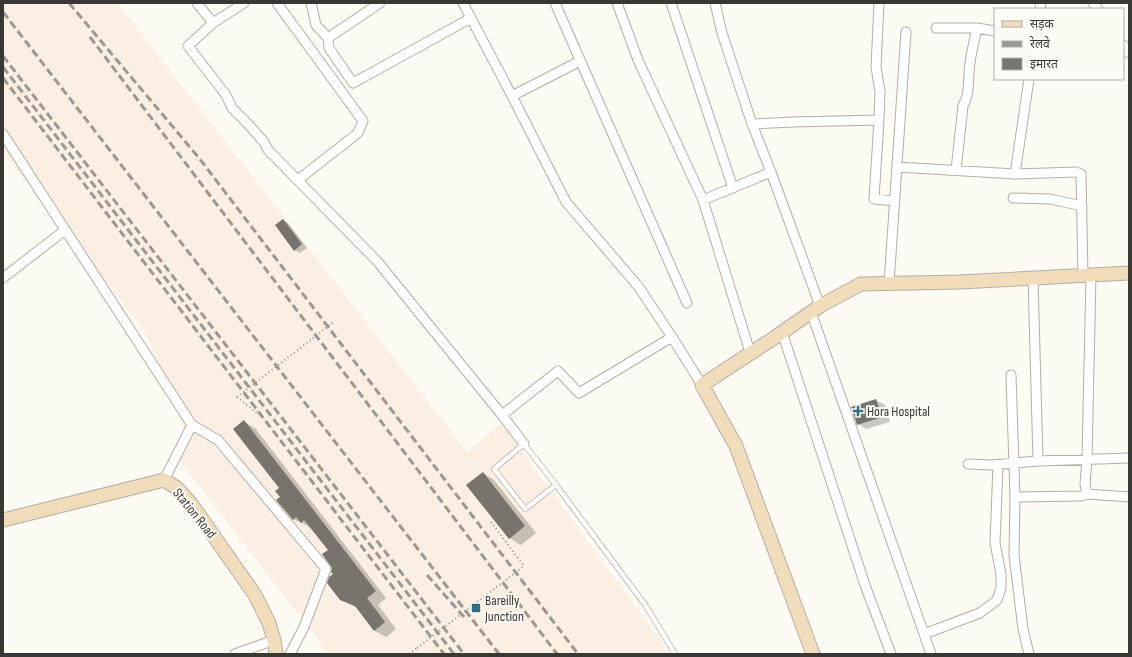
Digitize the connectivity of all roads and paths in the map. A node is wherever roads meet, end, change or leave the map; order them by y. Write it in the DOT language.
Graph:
graph roads {
  1 [pos="197,3"];
  2 [pos="244,3"];
  3 [pos="277,3"];
  4 [pos="311,3"];
  5 [pos="380,3"];
  6 [pos="463,3"];
  7 [pos="555,3"];
  8 [pos="617,3"];
  9 [pos="671,3"];
  10 [pos="715,3"];
  11 [pos="879,3"];
  12 [pos="471,18"];
  13 [pos="213,23"];
  14 [pos="936,28"];
  15 [pos="977,28"];
  16 [pos="994,31"];
  17 [pos="906,32"];
  18 [pos="328,38"];
  19 [pos="580,61"];
  20 [pos="1029,80"];
  21 [pos="353,83"];
  22 [pos="342,93"];
  23 [pos="512,96"];
  24 [pos="878,120"];
  25 [pos="752,124"];
  26 [pos="3,134"];
  27 [pos="897,167"];
  28 [pos="956,170"];
  29 [pos="771,172"];
  30 [pos="1015,174"];
  31 [pos="298,180"];
  32 [pos="733,188"];
  33 [pos="1013,198"];
  34 [pos="703,200"];
  35 [pos="895,201"];
  36 [pos="1082,206"];
  37 [pos="65,230"];
  38 [pos="1129,273"];
  39 [pos="1087,275"];
  40 [pos="3,278"];
  41 [pos="1033,278"];
  42 [pos="889,284"];
  43 [pos="687,303"];
  44 [pos="815,309"];
  45 [pos="335,321"];
  46 [pos="782,332"];
  47 [pos="672,337"];
  48 [pos="750,352"];
  49 [pos="1012,375"];
  50 [pos="702,385"];
  51 [pos="257,413"];
  52 [pos="502,415"];
  53 [pos="192,425"];
  54 [pos="524,444"];
  55 [pos="1129,458"];
  56 [pos="1087,459"];
  57 [pos="1038,461"];
  58 [pos="1014,463"];
  59 [pos="968,464"];
  60 [pos="998,465"];
  61 [pos="164,480"];
  62 [pos="556,485"];
  63 [pos="1087,494"];
  64 [pos="1015,497"];
  65 [pos="1129,497"];
  66 [pos="3,520"];
  67 [pos="491,522"];
  68 [pos="924,634"];
  69 [pos="274,640"];
  70 [pos="235,654"];
  71 [pos="276,654"];
  72 [pos="290,654"];
  73 [pos="409,654"];
  74 [pos="675,654"];
  75 [pos="813,654"];
  76 [pos="891,654"];
  77 [pos="931,654"];
  78 [pos="1029,654"];
  1 -- 13 [label="street"];
  2 -- 13 [label="street"];
  3 -- 22 [label="street"];
  4 -- 18 [label="street"];
  5 -- 18 [label="street"];
  6 -- 12 [label="street"];
  7 -- 19 [label="street"];
  8 -- 34 [label="street"];
  9 -- 32 [label="street"];
  10 -- 25 [label="street"];
  11 -- 24 [label="street"];
  12 -- 21 [label="street"];
  12 -- 23 [label="street"];
  13 -- 31 [label="street"];
  14 -- 15 [label="street"];
  15 -- 16 [label="street"];
  15 -- 28 [label="street"];
  17 -- 27 [label="street"];
  18 -- 21 [label="street"];
  19 -- 23 [label="street"];
  19 -- 43 [label="street"];
  20 -- 30 [label="street"];
  21 -- 22 [label="street"];
  22 -- 31 [label="street"];
  23 -- 47 [label="street"];
  24 -- 25 [label="street"];
  24 -- 35 [label="street"];
  25 -- 29 [label="street"];
  26 -- 37 [label="street"];
  27 -- 28 [label="street"];
  27 -- 35 [label="street"];
  28 -- 30 [label="street"];
  29 -- 32 [label="street"];
  29 -- 44 [label="street"];
  30 -- 36 [label="street"];
  31 -- 52 [label="street"];
  32 -- 34 [label="street"];
  33 -- 36 [label="street"];
  34 -- 48 [label="street"];
  35 -- 42 [label="street"];
  36 -- 39 [label="street"];
  37 -- 40 [label="street"];
  37 -- 53 [label="street"];
  38 -- 39 [label="street"];
  39 -- 41 [label="street"];
  39 -- 56 [label="street"];
  41 -- 42 [label="street"];
  41 -- 57 [label="street"];
  42 -- 44 [label="street"];
  44 -- 46 [label="street"];
  44 -- 68 [label="street"];
  45 -- 51 [label="path, bridge"];
  46 -- 48 [label="street"];
  46 -- 76 [label="street"];
  47 -- 50 [label="street"];
  47 -- 52 [label="street"];
  48 -- 50 [label="street"];
  49 -- 58 [label="street"];
  50 -- 75 [label="street"];
  52 -- 54 [label="street"];
  53 -- 61 [label="street"];
  53 -- 72 [label="street"];
  54 -- 62 [label="lane"];
  54 -- 62 [label="lane"];
  55 -- 56 [label="street"];
  56 -- 57 [label="street"];
  56 -- 63 [label="street"];
  57 -- 58 [label="street"];
  58 -- 60 [label="street"];
  58 -- 64 [label="street"];
  59 -- 60 [label="street"];
  60 -- 68 [label="street"];
  61 -- 66 [label="street, Station Road"];
  61 -- 69 [label="street, Station Road"];
  62 -- 74 [label="lane"];
  63 -- 64 [label="street"];
  63 -- 65 [label="street"];
  64 -- 78 [label="street"];
  67 -- 73 [label="path, bridge"];
  68 -- 77 [label="street"];
  69 -- 70 [label="street"];
  69 -- 71 [label="street, Station Road"];
}
